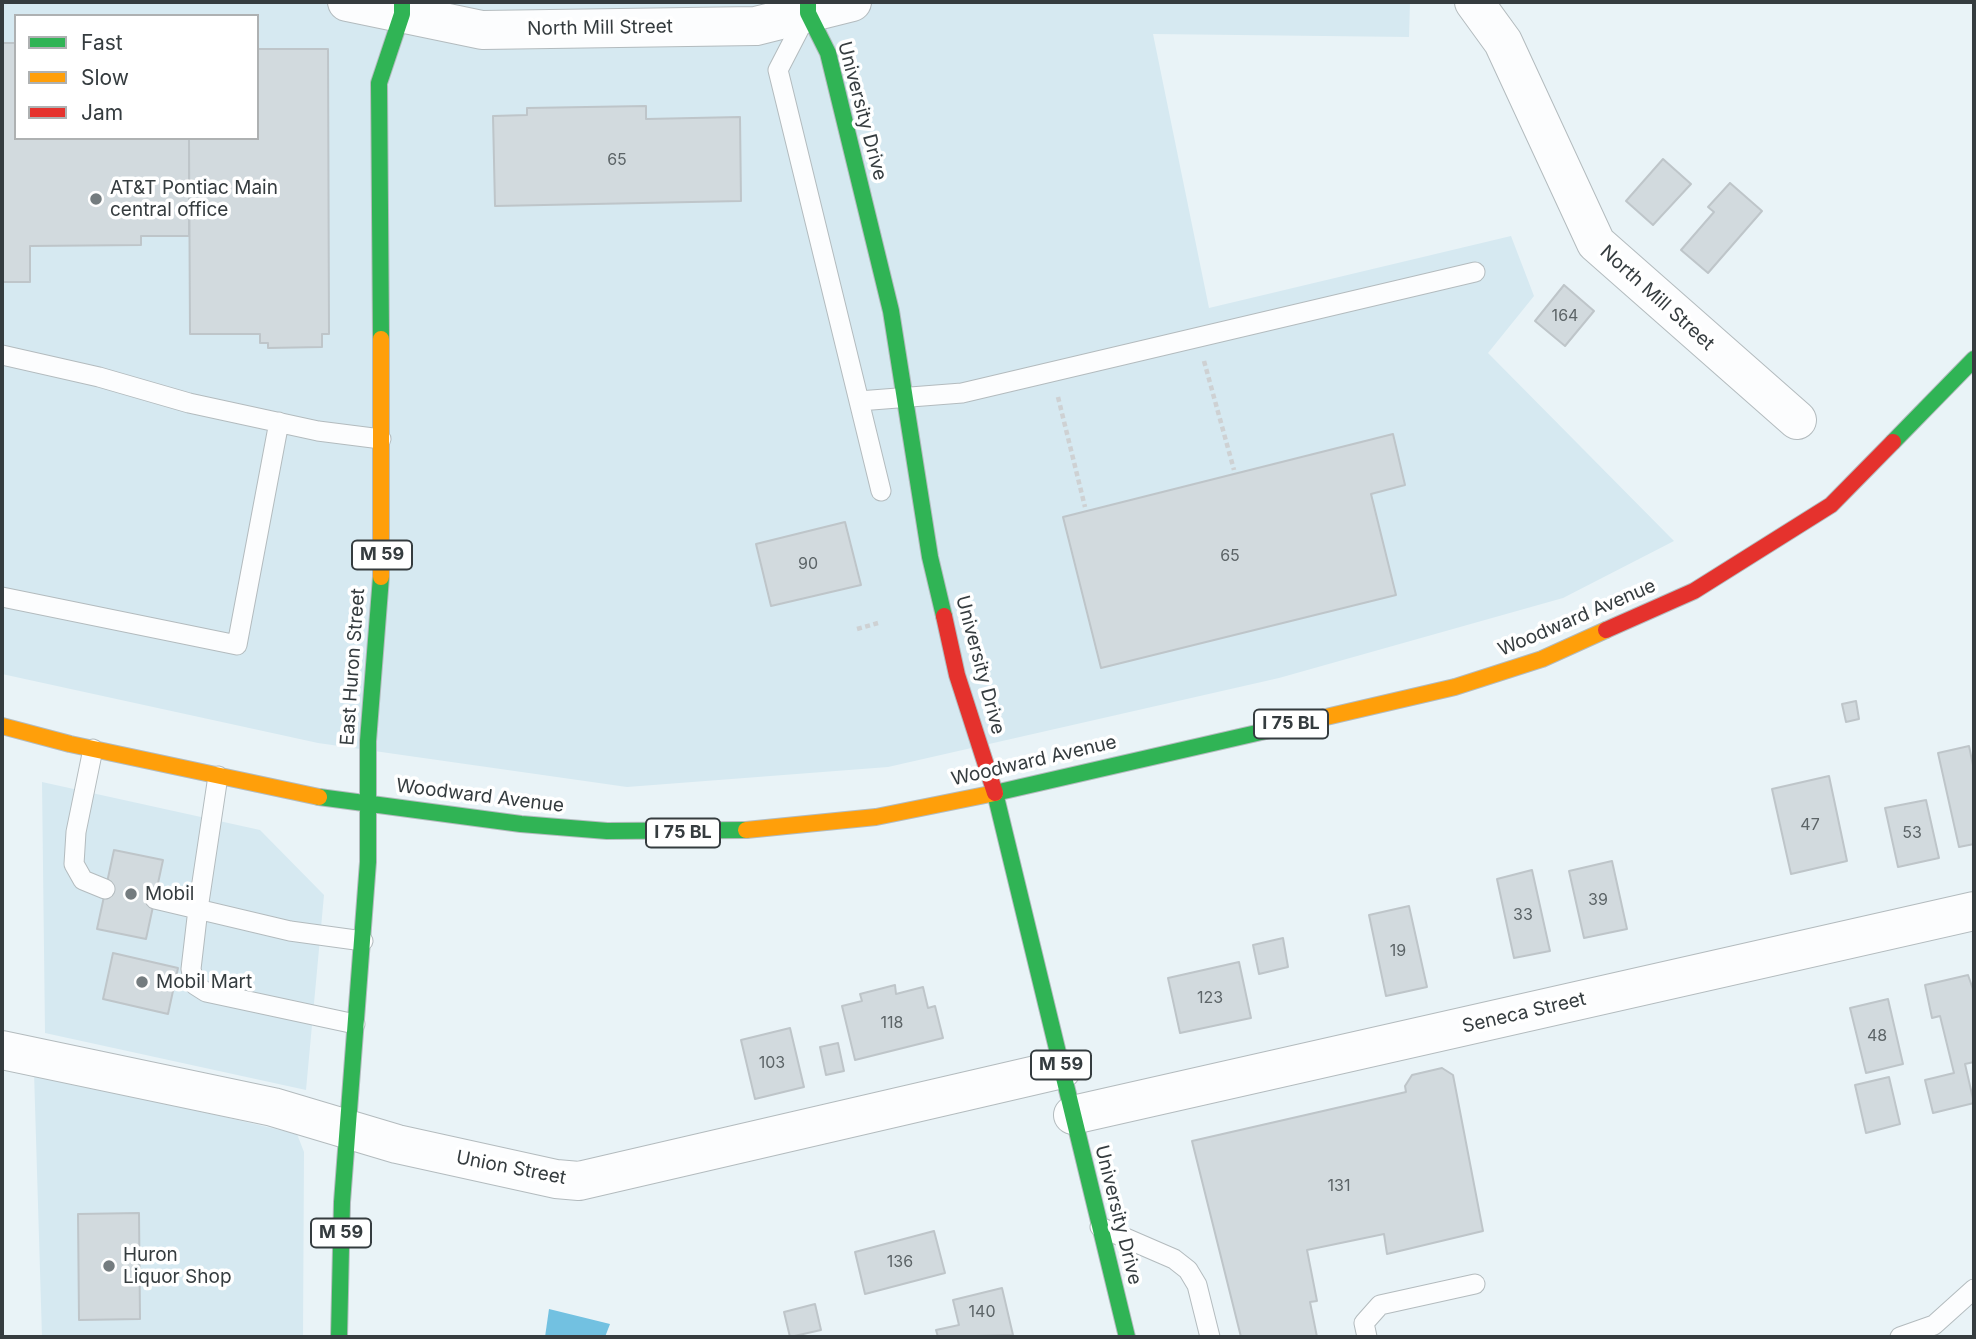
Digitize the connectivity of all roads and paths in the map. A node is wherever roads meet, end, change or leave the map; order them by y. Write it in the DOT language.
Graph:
graph roads {
  1 [pos="347,2"];
  2 [pos="852,2"];
  3 [pos="1474,2"];
  4 [pos="402,8"];
  5 [pos="808,8"];
  6 [pos="1475,272"];
  7 [pos="2,355"];
  8 [pos="1974,359"];
  9 [pos="1204,361"];
  10 [pos="1058,396"];
  11 [pos="904,398"];
  12 [pos="859,401"];
  13 [pos="1797,420"];
  14 [pos="279,422"];
  15 [pos="381,439"];
  16 [pos="1234,470"];
  17 [pos="881,491"];
  18 [pos="1085,507"];
  19 [pos="2,597"];
  20 [pos="878,623"];
  21 [pos="857,629"];
  22 [pos="2,726"];
  23 [pos="93,749"];
  24 [pos="218,776"];
  25 [pos="995,793"];
  26 [pos="369,803"];
  27 [pos="105,889"];
  28 [pos="155,899"];
  29 [pos="198,909"];
  30 [pos="1974,911"];
  31 [pos="363,941"];
  32 [pos="355,1024"];
  33 [pos="2,1050"];
  34 [pos="1062,1069"];
  35 [pos="1073,1115"];
  36 [pos="347,1129"];
  37 [pos="1100,1227"];
  38 [pos="1475,1284"];
  39 [pos="1974,1289"];
  40 [pos="339,1337"];
  41 [pos="1127,1337"];
  42 [pos="1210,1337"];
  43 [pos="1367,1337"];
  44 [pos="1900,1337"];
  1 -- 4 [label="street, North Mill Street"];
  2 -- 5 [label="street, North Mill Street"];
  3 -- 13 [label="street, North Mill Street"];
  4 -- 5 [label="street, North Mill Street"];
  4 -- 15 [label="main road, East Huron Street / M 59"];
  5 -- 11 [label="main road, University Drive"];
  5 -- 12 [label="lane"];
  6 -- 11 [label="lane"];
  7 -- 14 [label="lane"];
  8 -- 25 [label="main road, Woodward Avenue / I 75 BL"];
  9 -- 16 [label="path"];
  10 -- 18 [label="path"];
  11 -- 12 [label="lane"];
  11 -- 25 [label="main road, University Drive"];
  12 -- 17 [label="lane"];
  14 -- 15 [label="lane"];
  14 -- 19 [label="lane"];
  15 -- 26 [label="main road, East Huron Street / M 59"];
  20 -- 21 [label="path"];
  22 -- 23 [label="main road, Woodward Avenue / I 75 BL"];
  23 -- 24 [label="main road, Woodward Avenue / I 75 BL"];
  23 -- 27 [label="lane"];
  24 -- 26 [label="main road, Woodward Avenue / I 75 BL"];
  24 -- 29 [label="lane"];
  25 -- 26 [label="main road, Woodward Avenue / I 75 BL"];
  25 -- 34 [label="main road, University Drive / M 59"];
  26 -- 31 [label="main road, East Huron Street / M 59"];
  28 -- 29 [label="lane"];
  29 -- 31 [label="lane"];
  29 -- 32 [label="lane"];
  30 -- 35 [label="street, Seneca Street"];
  31 -- 32 [label="main road, East Huron Street / M 59"];
  32 -- 36 [label="main road, East Huron Street / M 59"];
  33 -- 36 [label="street, Union Street"];
  34 -- 35 [label="main road, University Drive / M 59"];
  34 -- 36 [label="street, Union Street"];
  35 -- 37 [label="main road, University Drive / M 59"];
  36 -- 40 [label="main road, East Huron Street / M 59"];
  37 -- 41 [label="main road, University Drive / M 59"];
  37 -- 42 [label="lane"];
  38 -- 43 [label="lane"];
  39 -- 44 [label="lane"];
}
